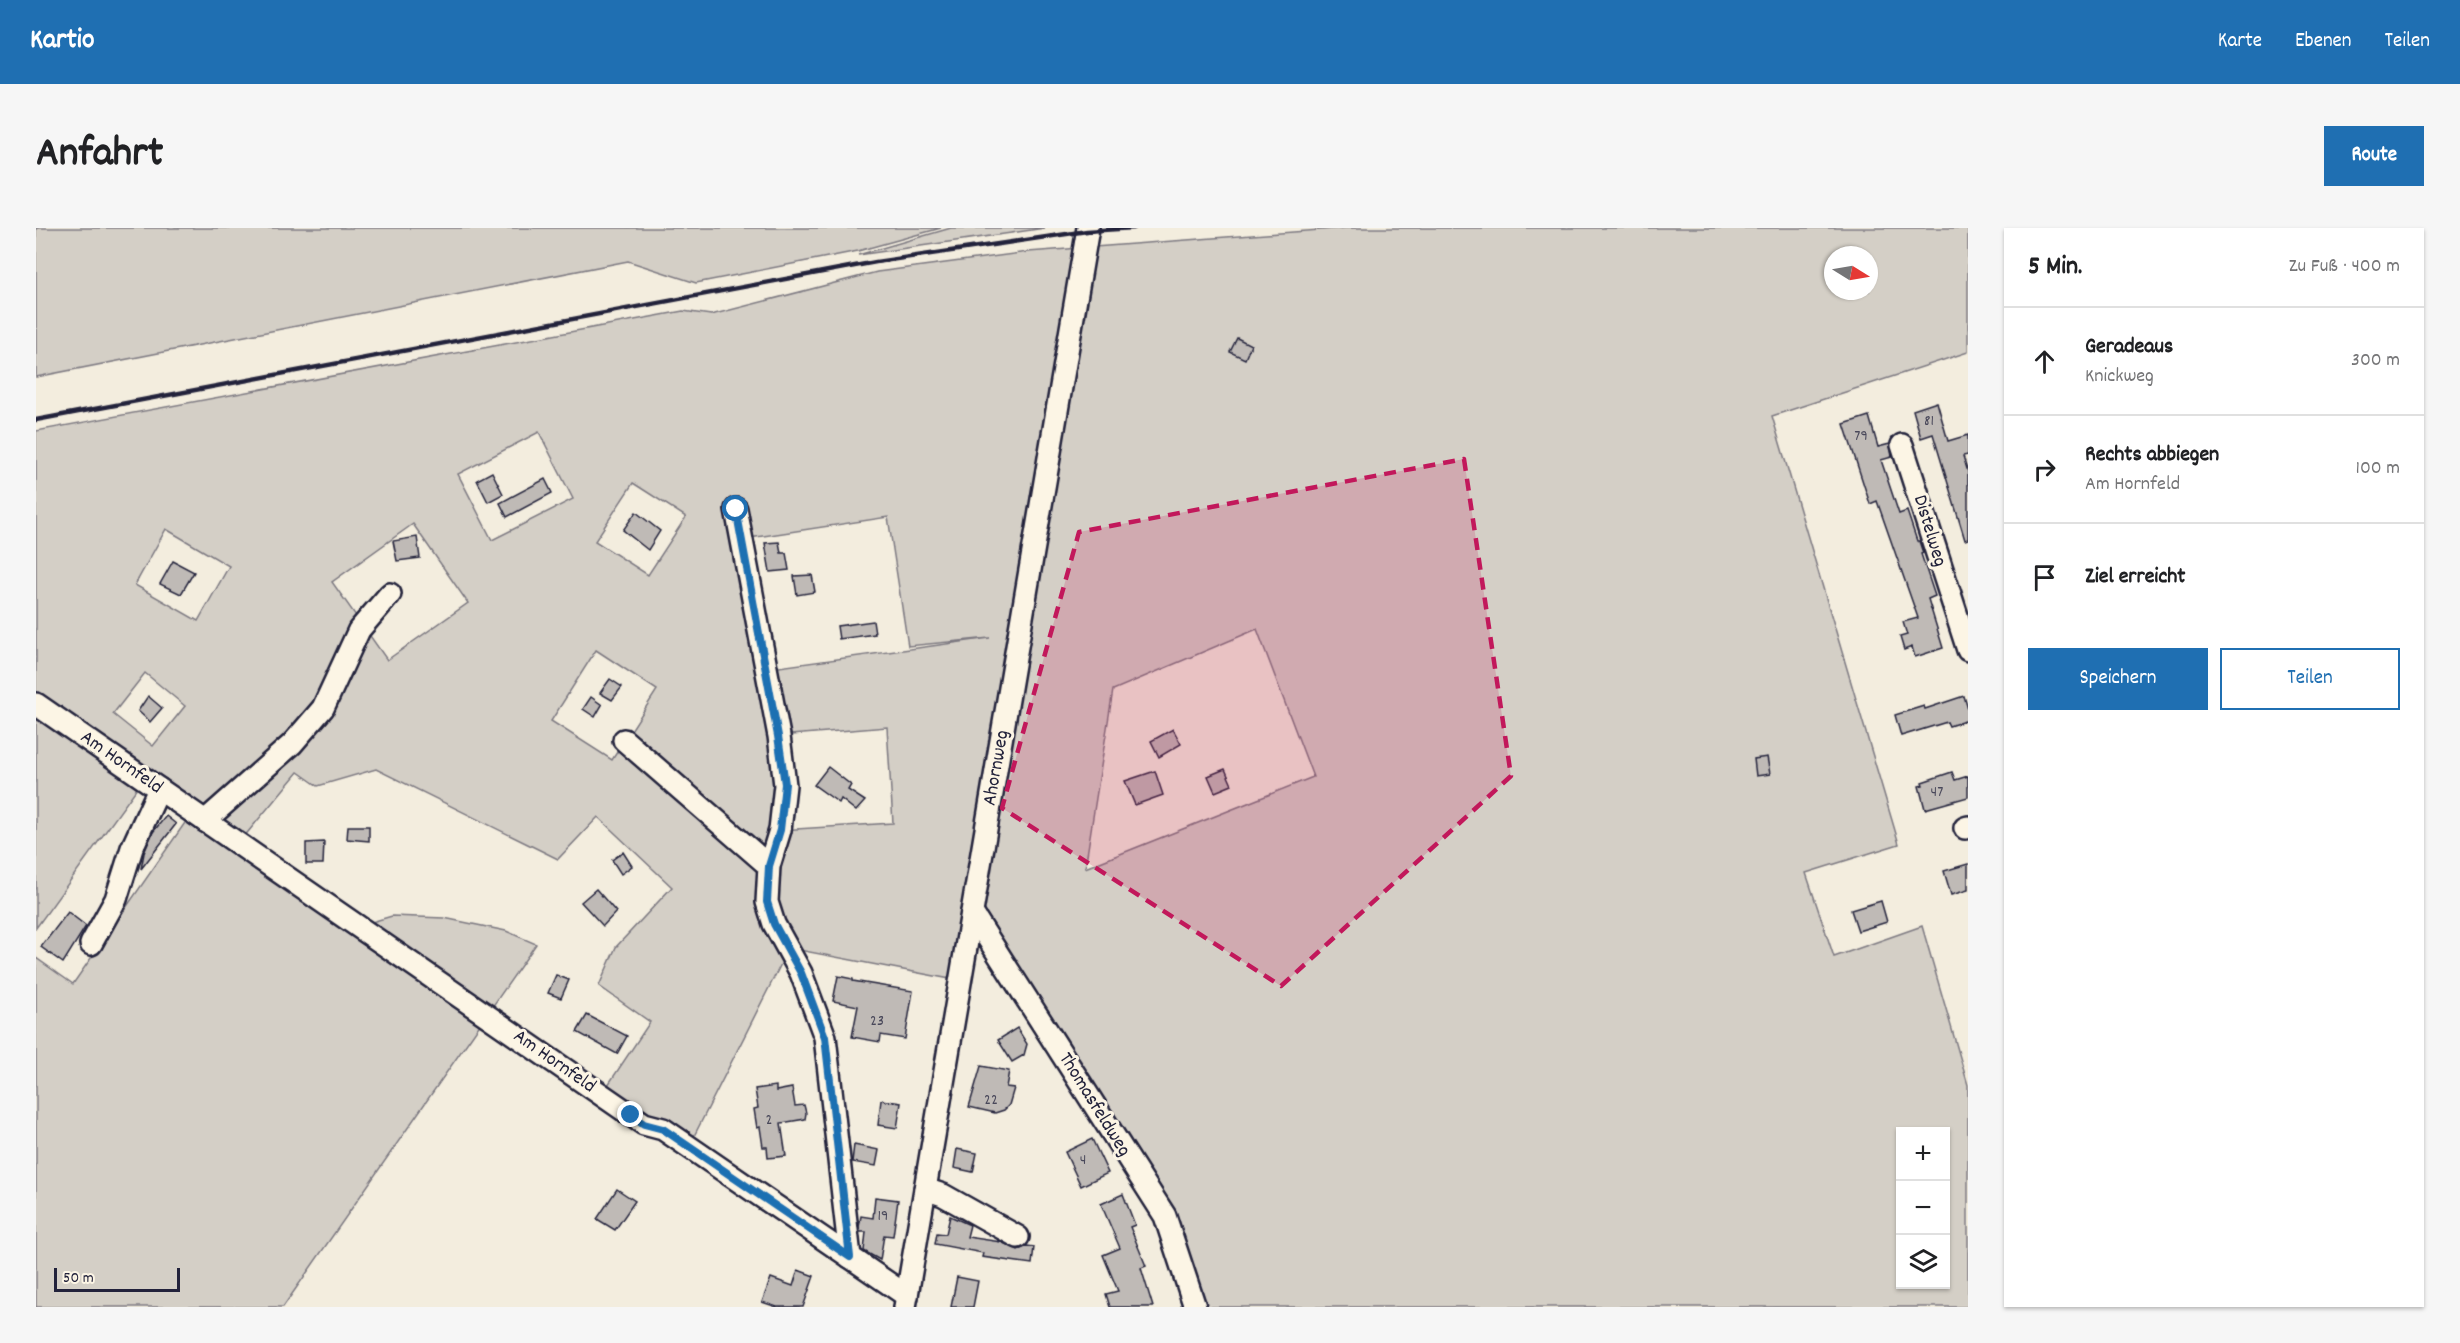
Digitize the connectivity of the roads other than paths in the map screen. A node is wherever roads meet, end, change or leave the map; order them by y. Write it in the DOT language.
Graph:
graph roads {
  1 [pos="1088,228"];
  2 [pos="1902,445"];
  3 [pos="736,509"];
  4 [pos="390,594"];
  5 [pos="1968,650"];
  6 [pos="36,704"];
  7 [pos="624,740"];
  8 [pos="159,789"];
  9 [pos="206,821"];
  10 [pos="769,866"];
  11 [pos="972,913"];
  12 [pos="92,944"];
  13 [pos="925,1189"];
  14 [pos="1018,1237"];
  15 [pos="850,1257"];
  16 [pos="906,1301"];
  17 [pos="1195,1307"];
  1 -- 11 [label="street, Ahornweg"];
  2 -- 5 [label="street, Distelweg"];
  3 -- 10 [label="street"];
  4 -- 9 [label="street"];
  6 -- 8 [label="street, Am Hornfeld"];
  7 -- 10 [label="street"];
  8 -- 9 [label="street, Am Hornfeld"];
  8 -- 12 [label="street"];
  9 -- 15 [label="street, Am Hornfeld"];
  10 -- 15 [label="street"];
  11 -- 13 [label="street, Ahornweg"];
  11 -- 17 [label="street, Thomasfeldweg"];
  13 -- 14 [label="street"];
  13 -- 16 [label="street, Ahornweg"];
  15 -- 16 [label="street, Am Hornfeld"];
}
